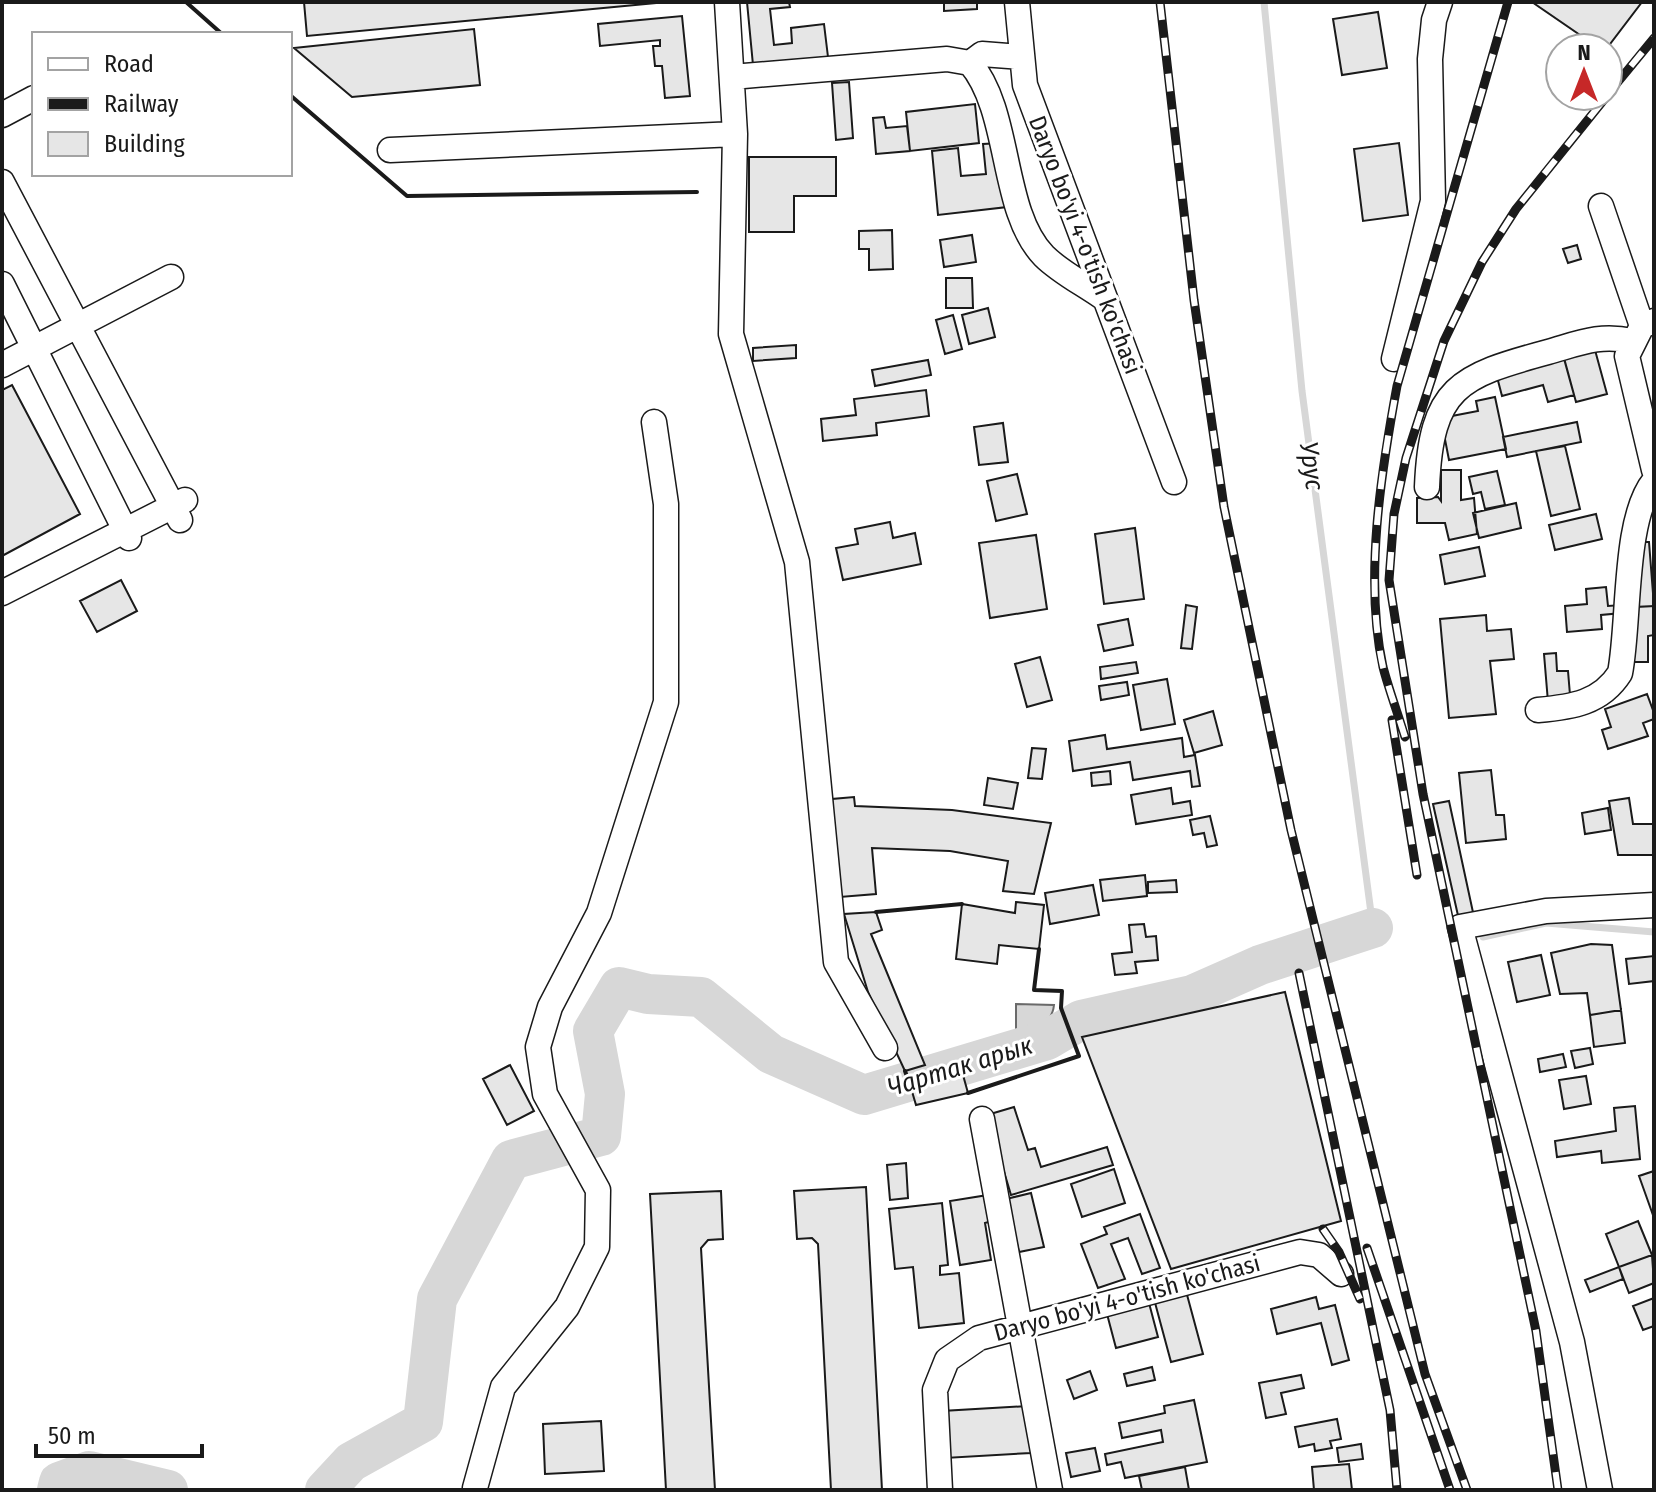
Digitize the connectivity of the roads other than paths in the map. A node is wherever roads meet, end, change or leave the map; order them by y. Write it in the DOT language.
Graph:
graph roads {
  1 [pos="727,2"];
  2 [pos="1017,2"];
  3 [pos="1440,2"];
  4 [pos="1022,57"];
  5 [pos="970,63"];
  6 [pos="732,77"];
  7 [pos="32,99"];
  8 [pos="2,115"];
  9 [pos="735,134"];
  10 [pos="390,150"];
  11 [pos="2,182"];
  12 [pos="1601,206"];
  13 [pos="171,277"];
  14 [pos="2,284"];
  15 [pos="1105,299"];
  16 [pos="78,326"];
  17 [pos="1643,329"];
  18 [pos="34,348"];
  19 [pos="1394,359"];
  20 [pos="2,365"];
  21 [pos="654,422"];
  22 [pos="1654,470"];
  23 [pos="1654,481"];
  24 [pos="1174,482"];
  25 [pos="1427,487"];
  26 [pos="127,534"];
  27 [pos="2,593"];
  28 [pos="1538,710"];
  29 [pos="1654,905"];
  30 [pos="885,1048"];
  31 [pos="982,1119"];
  32 [pos="1341,1274"];
  33 [pos="1020,1325"];
  34 [pos="475,1488"];
  35 [pos="940,1490"];
  36 [pos="1050,1490"];
  37 [pos="1600,1490"];
  1 -- 6 [label="street"];
  2 -- 4 [label="street, Daryo bo'yi 4-o'tish ko'chasi"];
  3 -- 19 [label="street"];
  4 -- 5 [label="street"];
  4 -- 15 [label="street, Daryo bo'yi 4-o'tish ko'chasi"];
  5 -- 6 [label="street"];
  5 -- 15 [label="street"];
  6 -- 9 [label="street"];
  7 -- 8 [label="street"];
  9 -- 10 [label="street"];
  9 -- 30 [label="street"];
  11 -- 16 [label="street"];
  12 -- 17 [label="street"];
  13 -- 16 [label="street"];
  14 -- 18 [label="street"];
  15 -- 24 [label="street, Daryo bo'yi 4-o'tish ko'chasi"];
  16 -- 18 [label="street"];
  16 -- 26 [label="street"];
  17 -- 22 [label="street"];
  17 -- 25 [label="street"];
  18 -- 20 [label="street"];
  18 -- 26 [label="street"];
  21 -- 34 [label="street"];
  23 -- 28 [label="street"];
  26 -- 27 [label="street"];
  29 -- 37 [label="street"];
  31 -- 33 [label="street"];
  32 -- 33 [label="street, Daryo bo'yi 4-o'tish ko'chasi"];
  33 -- 35 [label="street, Daryo bo'yi 4-o'tish ko'chasi"];
  33 -- 36 [label="street"];
}
